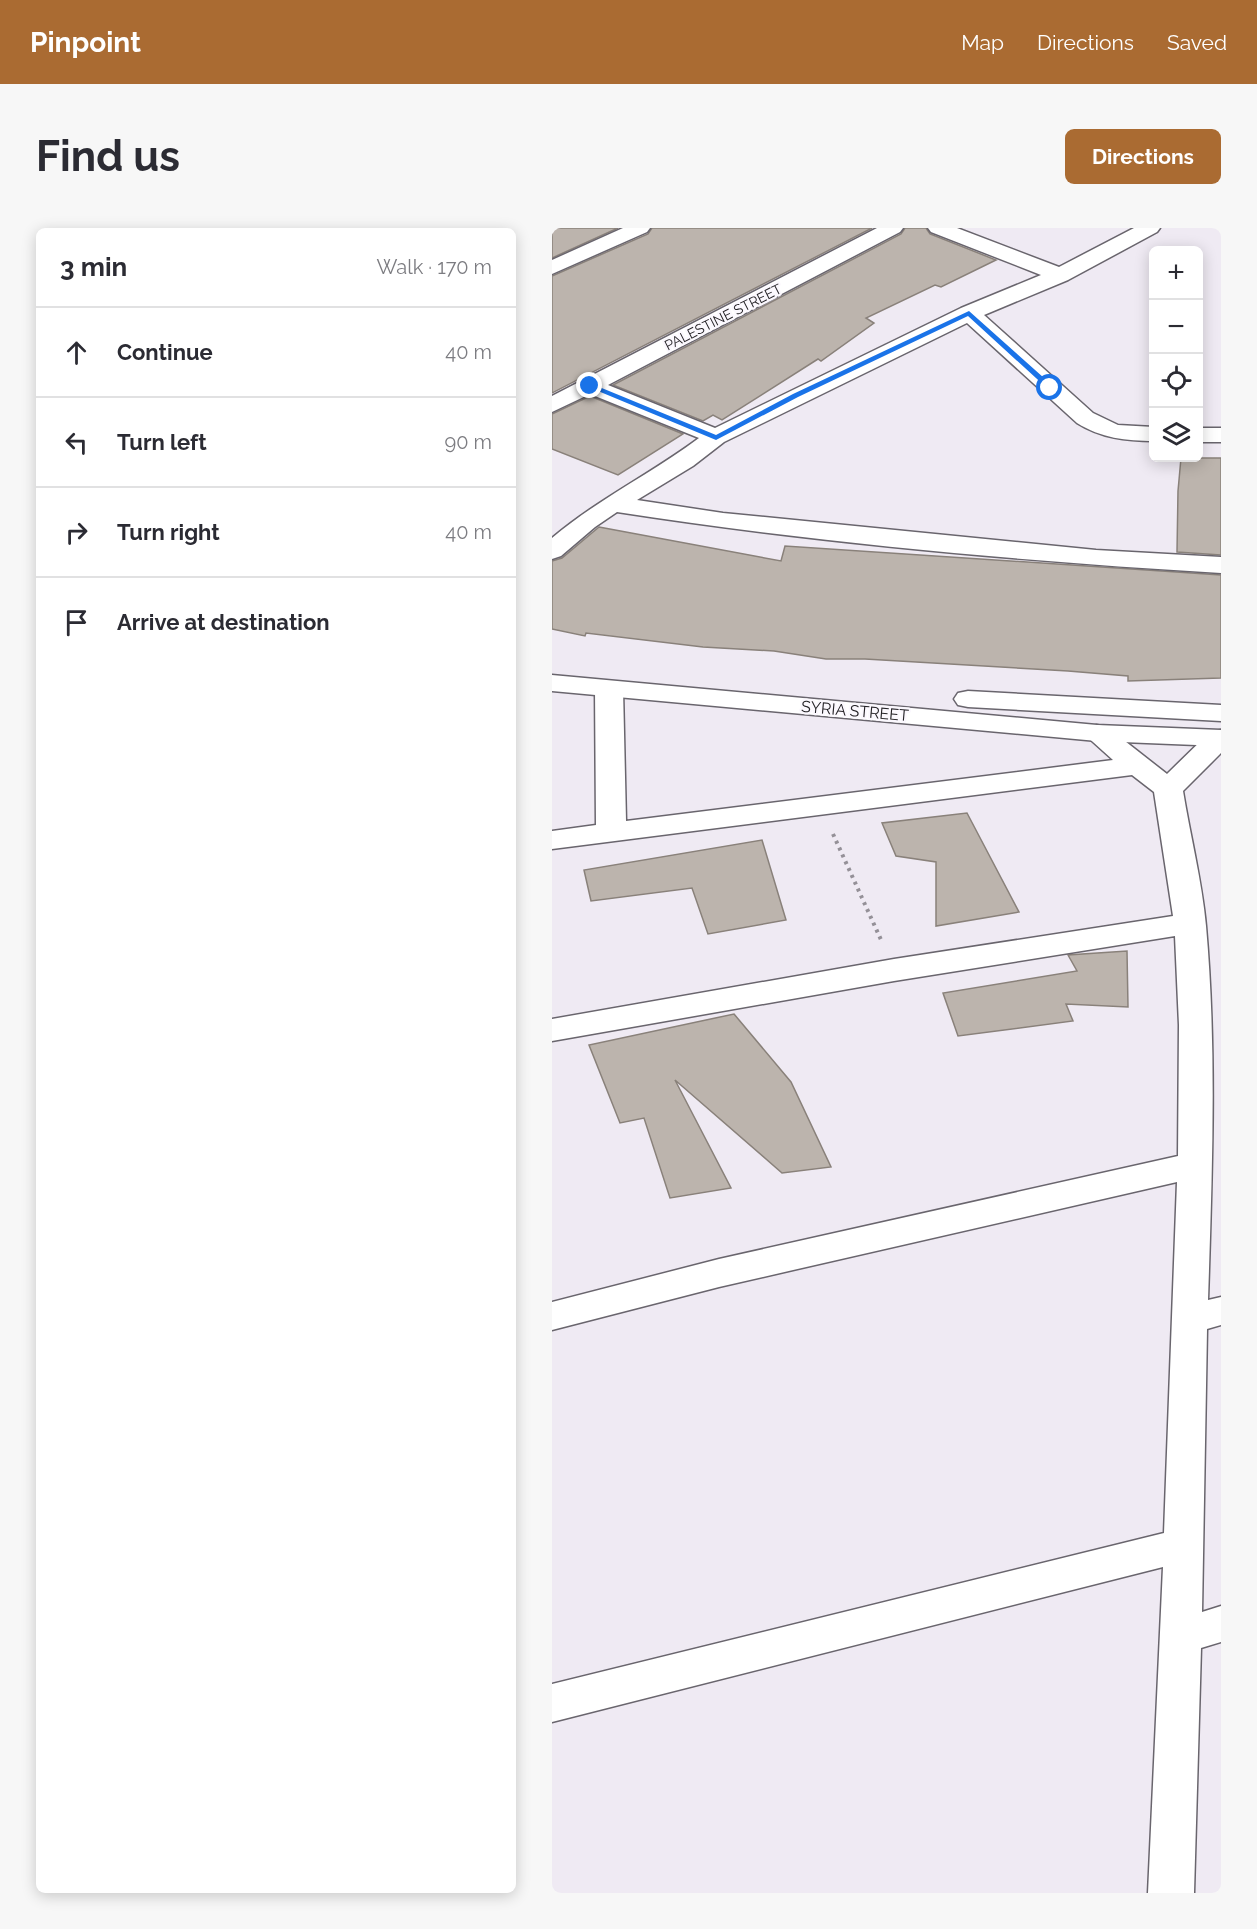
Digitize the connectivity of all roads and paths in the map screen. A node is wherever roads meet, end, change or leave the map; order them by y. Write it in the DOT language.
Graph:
graph roads {
  1 [pos="640,228"];
  2 [pos="893,228"];
  3 [pos="938,228"];
  4 [pos="1150,228"];
  5 [pos="552,268"];
  6 [pos="1060,274"];
  7 [pos="969,313"];
  8 [pos="590,386"];
  9 [pos="552,405"];
  10 [pos="1149,434"];
  11 [pos="1203,435"];
  12 [pos="1221,435"];
  13 [pos="716,438"];
  14 [pos="613,504"];
  15 [pos="552,551"];
  16 [pos="1221,565"];
  17 [pos="552,664"];
  18 [pos="552,683"];
  19 [pos="609,689"];
  20 [pos="1221,713"];
  21 [pos="1097,732"];
  22 [pos="1221,738"];
  23 [pos="1138,765"];
  24 [pos="1168,789"];
  25 [pos="821,806"];
  26 [pos="611,831"];
  27 [pos="552,840"];
  28 [pos="1190,924"];
  29 [pos="894,970"];
  30 [pos="1208,1022"];
  31 [pos="552,1030"];
  32 [pos="1195,1165"];
  33 [pos="1205,1315"];
  34 [pos="552,1316"];
  35 [pos="1184,1545"];
  36 [pos="1221,1624"];
  37 [pos="1180,1637"];
  38 [pos="552,1703"];
  39 [pos="1161,1890"];
  1 -- 5 [label="street"];
  2 -- 8 [label="street, PALESTINE STREET"];
  3 -- 6 [label="street"];
  4 -- 6 [label="street"];
  6 -- 7 [label="street"];
  7 -- 10 [label="street"];
  7 -- 13 [label="street"];
  8 -- 9 [label="street, PALESTINE STREET"];
  8 -- 13 [label="street"];
  11 -- 12 [label="street"];
  13 -- 14 [label="street"];
  14 -- 15 [label="street"];
  14 -- 16 [label="street"];
  17 -- 20 [label="street"];
  18 -- 19 [label="street, SYRIA STREET"];
  19 -- 21 [label="street, SYRIA STREET"];
  19 -- 26 [label="street"];
  21 -- 22 [label="street, SYRIA STREET"];
  21 -- 23 [label="street"];
  22 -- 24 [label="street"];
  23 -- 24 [label="street"];
  23 -- 25 [label="street"];
  24 -- 28 [label="street"];
  25 -- 26 [label="street"];
  25 -- 29 [label="path"];
  26 -- 27 [label="street"];
  28 -- 29 [label="street"];
  28 -- 30 [label="street"];
  29 -- 31 [label="street"];
  30 -- 32 [label="street"];
  32 -- 33 [label="street"];
  32 -- 34 [label="street"];
  33 -- 35 [label="street"];
  35 -- 37 [label="street"];
  35 -- 38 [label="street"];
  36 -- 37 [label="street"];
  37 -- 39 [label="street"];
}
